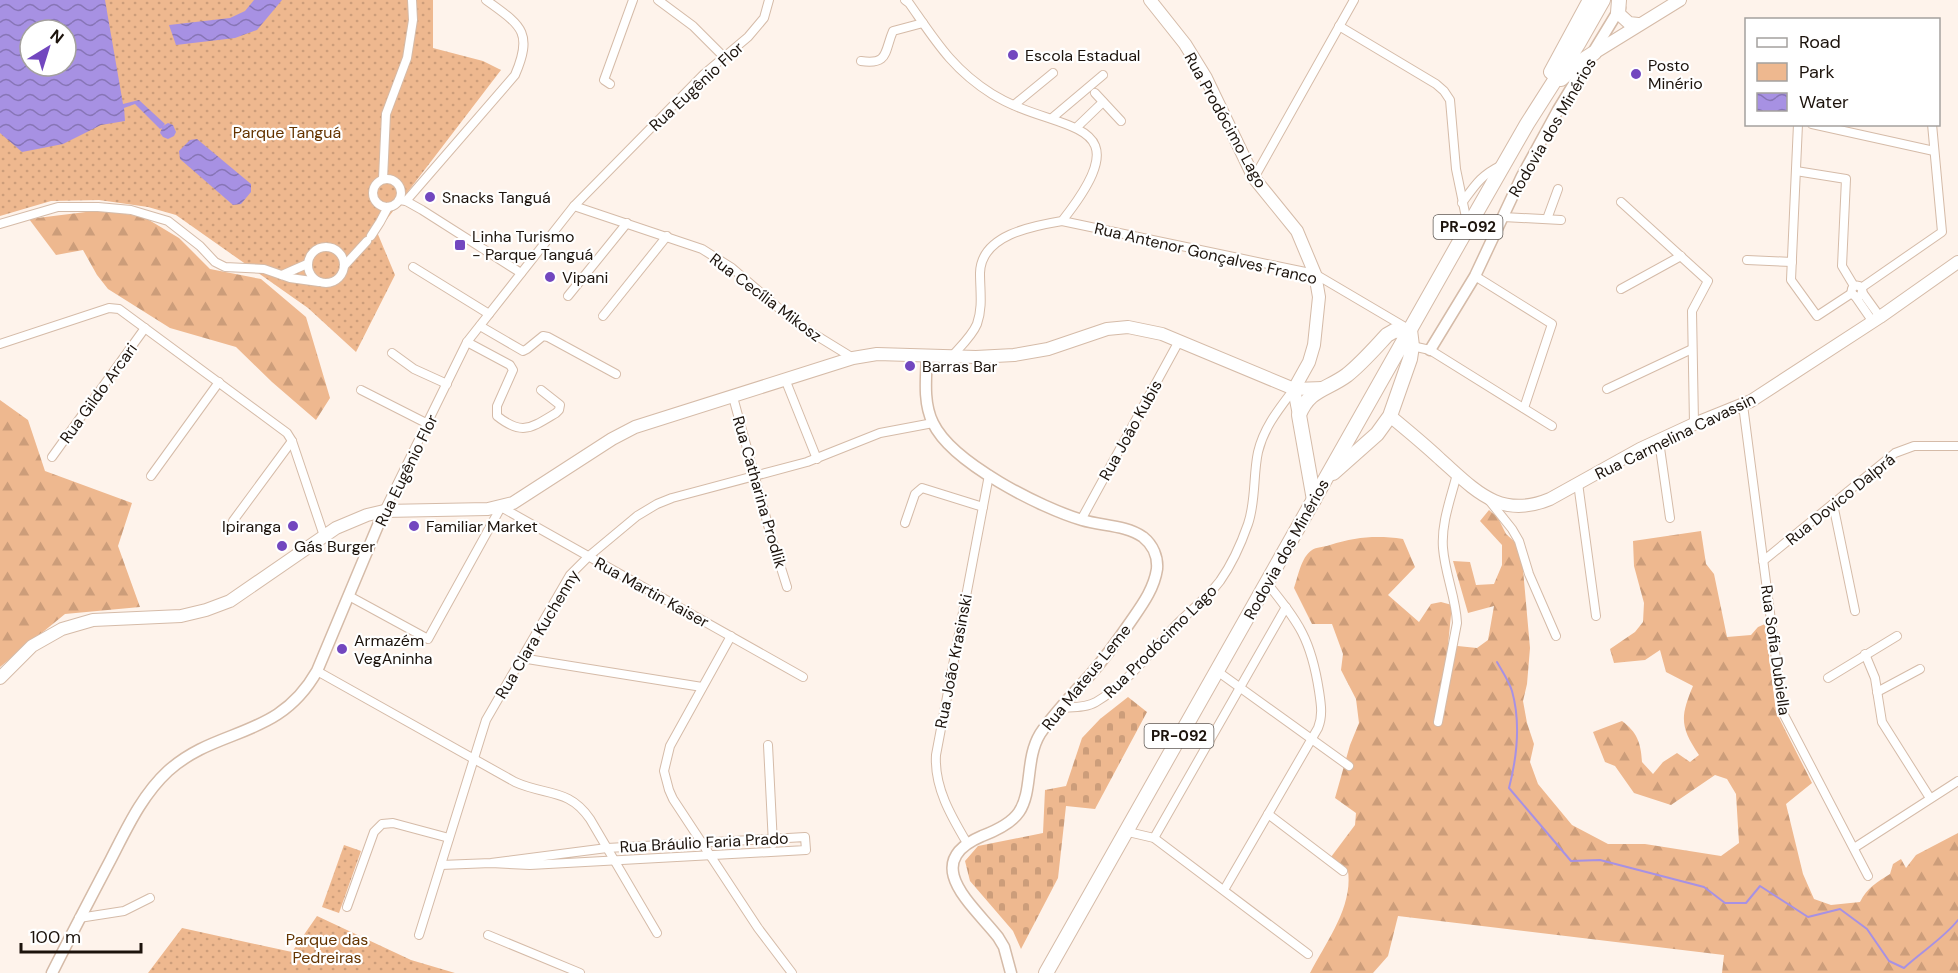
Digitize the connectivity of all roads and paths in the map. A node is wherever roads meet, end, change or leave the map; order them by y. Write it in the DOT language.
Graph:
graph roads {
  1 [pos="412,0"];
  2 [pos="486,0"];
  3 [pos="633,0"];
  4 [pos="658,0"];
  5 [pos="769,0"];
  6 [pos="905,0"];
  7 [pos="1149,0"];
  8 [pos="1354,0"];
  9 [pos="1590,0"];
  10 [pos="1603,0"];
  11 [pos="1625,0"];
  12 [pos="1680,0"];
  13 [pos="1618,6"];
  14 [pos="923,23"];
  15 [pos="1638,24"];
  16 [pos="1339,26"];
  17 [pos="1575,38"];
  18 [pos="1594,53"];
  19 [pos="724,57"];
  20 [pos="861,61"];
  21 [pos="1053,73"];
  22 [pos="1103,75"];
  23 [pos="610,84"];
  24 [pos="1095,93"];
  25 [pos="1544,98"];
  26 [pos="1103,102"];
  27 [pos="1014,105"];
  28 [pos="1052,118"];
  29 [pos="1121,121"];
  30 [pos="1527,124"];
  31 [pos="1798,126"];
  32 [pos="1821,126"];
  33 [pos="1932,126"];
  34 [pos="1077,127"];
  35 [pos="1934,150"];
  36 [pos="1504,163"];
  37 [pos="1796,171"];
  38 [pos="1254,178"];
  39 [pos="383,179"];
  40 [pos="1558,189"];
  41 [pos="403,200"];
  42 [pos="1621,202"];
  43 [pos="1462,203"];
  44 [pos="574,206"];
  45 [pos="388,207"];
  46 [pos="1503,217"];
  47 [pos="1546,219"];
  48 [pos="1561,220"];
  49 [pos="1062,221"];
  50 [pos="627,223"];
  51 [pos="0,224"];
  52 [pos="1468,227"];
  53 [pos="667,236"];
  54 [pos="1681,256"];
  55 [pos="1747,260"];
  56 [pos="1792,262"];
  57 [pos="1958,262"];
  58 [pos="307,264"];
  59 [pos="344,266"];
  60 [pos="413,267"];
  61 [pos="521,273"];
  62 [pos="1315,274"];
  63 [pos="282,275"];
  64 [pos="1475,276"];
  65 [pos="320,282"];
  66 [pos="1621,289"];
  67 [pos="1857,291"];
  68 [pos="568,296"];
  69 [pos="489,314"];
  70 [pos="603,316"];
  71 [pos="1876,320"];
  72 [pos="480,326"];
  73 [pos="145,328"];
  74 [pos="1410,330"];
  75 [pos="1179,341"];
  76 [pos="467,342"];
  77 [pos="0,344"];
  78 [pos="1412,346"];
  79 [pos="1692,349"];
  80 [pos="1430,350"];
  81 [pos="392,353"];
  82 [pos="927,356"];
  83 [pos="952,356"];
  84 [pos="853,358"];
  85 [pos="616,374"];
  86 [pos="785,379"];
  87 [pos="219,382"];
  88 [pos="447,384"];
  89 [pos="1323,388"];
  90 [pos="1294,389"];
  91 [pos="361,390"];
  92 [pos="541,390"];
  93 [pos="1607,390"];
  94 [pos="733,397"];
  95 [pos="1743,405"];
  96 [pos="1524,408"];
  97 [pos="1299,416"];
  98 [pos="1390,416"];
  99 [pos="933,423"];
  100 [pos="428,424"];
  101 [pos="1694,424"];
  102 [pos="1552,426"];
  103 [pos="292,441"];
  104 [pos="1659,441"];
  105 [pos="1958,446"];
  106 [pos="52,457"];
  107 [pos="818,459"];
  108 [pos="1456,474"];
  109 [pos="989,475"];
  110 [pos="151,476"];
  111 [pos="754,476"];
  112 [pos="1325,480"];
  113 [pos="1578,483"];
  114 [pos="1488,499"];
  115 [pos="1314,500"];
  116 [pos="1833,504"];
  117 [pos="501,507"];
  118 [pos="983,507"];
  119 [pos="384,511"];
  120 [pos="1670,518"];
  121 [pos="1081,520"];
  122 [pos="232,521"];
  123 [pos="905,523"];
  124 [pos="324,536"];
  125 [pos="588,556"];
  126 [pos="1763,561"];
  127 [pos="1267,583"];
  128 [pos="787,587"];
  129 [pos="348,596"];
  130 [pos="1286,607"];
  131 [pos="1856,611"];
  132 [pos="1596,616"];
  133 [pos="731,636"];
  134 [pos="1556,636"];
  135 [pos="1896,636"];
  136 [pos="1865,654"];
  137 [pos="521,658"];
  138 [pos="1920,669"];
  139 [pos="317,671"];
  140 [pos="1217,671"];
  141 [pos="803,676"];
  142 [pos="0,678"];
  143 [pos="1828,678"];
  144 [pos="702,687"];
  145 [pos="1240,688"];
  146 [pos="1877,692"];
  147 [pos="1060,708"];
  148 [pos="1438,722"];
  149 [pos="1311,739"];
  150 [pos="768,746"];
  151 [pos="473,759"];
  152 [pos="1349,766"];
  153 [pos="1958,781"];
  154 [pos="1930,798"];
  155 [pos="1268,814"];
  156 [pos="1124,831"];
  157 [pos="449,838"];
  158 [pos="1154,838"];
  159 [pos="773,839"];
  160 [pos="702,843"];
  161 [pos="967,843"];
  162 [pos="607,848"];
  163 [pos="1854,848"];
  164 [pos="774,852"];
  165 [pos="711,855"];
  166 [pos="614,860"];
  167 [pos="491,863"];
  168 [pos="441,865"];
  169 [pos="1343,871"];
  170 [pos="1868,876"];
  171 [pos="1224,890"];
  172 [pos="150,898"];
  173 [pos="347,907"];
  174 [pos="79,918"];
  175 [pos="657,933"];
  176 [pos="419,935"];
  177 [pos="488,935"];
  178 [pos="1308,954"];
  179 [pos="52,973"];
  180 [pos="580,973"];
  181 [pos="792,973"];
  182 [pos="1011,973"];
  183 [pos="1046,973"];
  1 -- 39 [label="street"];
  2 -- 41 [label="street"];
  3 -- 23 [label="street"];
  4 -- 19 [label="street"];
  5 -- 19 [label="street, Rua Eugênio Flor"];
  6 -- 14 [label="street"];
  7 -- 38 [label="main road, Rua Prodócimo Lago"];
  8 -- 16 [label="street"];
  9 -- 17 [label="main road, Rodovia dos Minérios / PR-092"];
  10 -- 17 [label="main road, Rodovia dos Minérios / PR-092"];
  11 -- 13 [label="street, Rodovia dos Minérios / PR-092"];
  12 -- 15 [label="main road"];
  13 -- 15 [label="main road"];
  13 -- 18 [label="street, Rodovia dos Minérios / PR-092"];
  14 -- 20 [label="street"];
  14 -- 27 [label="street"];
  15 -- 18 [label="main road"];
  16 -- 38 [label="street"];
  16 -- 43 [label="street"];
  17 -- 18 [label="main road"];
  17 -- 25 [label="main road, Rodovia dos Minérios / PR-092"];
  17 -- 30 [label="main road, Rodovia dos Minérios / PR-092"];
  18 -- 25 [label="main road"];
  18 -- 46 [label="street, Rodovia dos Minérios / PR-092"];
  19 -- 44 [label="street, Rua Eugênio Flor"];
  21 -- 27 [label="street"];
  22 -- 28 [label="street"];
  24 -- 26 [label="street"];
  25 -- 30 [label="main road, Rodovia dos Minérios / PR-092"];
  26 -- 29 [label="street"];
  26 -- 34 [label="street"];
  27 -- 28 [label="street"];
  28 -- 34 [label="street"];
  30 -- 36 [label="main road, Rodovia dos Minérios / PR-092"];
  31 -- 37 [label="street"];
  32 -- 35 [label="street"];
  33 -- 35 [label="street"];
  34 -- 49 [label="street"];
  35 -- 67 [label="street"];
  36 -- 43 [label="street"];
  36 -- 52 [label="main road, Rodovia dos Minérios / PR-092"];
  37 -- 56 [label="street"];
  37 -- 67 [label="street"];
  38 -- 62 [label="main road, Rua Prodócimo Lago"];
  39 -- 41 [label="street"];
  39 -- 45 [label="street"];
  40 -- 47 [label="street"];
  41 -- 45 [label="street"];
  41 -- 61 [label="street"];
  42 -- 54 [label="street"];
  43 -- 52 [label="street"];
  44 -- 50 [label="street, Rua Cecília Mikosz"];
  44 -- 61 [label="street, Rua Eugênio Flor"];
  45 -- 59 [label="street"];
  46 -- 47 [label="street"];
  46 -- 64 [label="street, Rodovia dos Minérios / PR-092"];
  47 -- 48 [label="street"];
  49 -- 62 [label="street, Rua Antenor Gonçalves Franco"];
  49 -- 83 [label="street"];
  50 -- 53 [label="street, Rua Cecília Mikosz"];
  50 -- 68 [label="street"];
  51 -- 63 [label="street"];
  52 -- 74 [label="main road, Rodovia dos Minérios / PR-092"];
  53 -- 70 [label="street"];
  53 -- 84 [label="street, Rua Cecília Mikosz"];
  54 -- 66 [label="street"];
  54 -- 79 [label="street"];
  55 -- 56 [label="street"];
  56 -- 67 [label="street"];
  57 -- 71 [label="main road, Rua Carmelina Cavassin"];
  58 -- 59 [label="street"];
  58 -- 63 [label="street"];
  58 -- 65 [label="street"];
  59 -- 65 [label="street"];
  60 -- 69 [label="street"];
  61 -- 69 [label="street, Rua Eugênio Flor"];
  62 -- 74 [label="street, Rua Antenor Gonçalves Franco"];
  62 -- 90 [label="main road, Rua Prodócimo Lago"];
  63 -- 65 [label="street"];
  64 -- 80 [label="street, Rodovia dos Minérios / PR-092"];
  64 -- 96 [label="street"];
  67 -- 71 [label="street"];
  69 -- 72 [label="street, Rua Eugênio Flor"];
  71 -- 95 [label="main road, Rua Carmelina Cavassin"];
  72 -- 76 [label="street, Rua Eugênio Flor"];
  72 -- 85 [label="street"];
  73 -- 77 [label="street"];
  73 -- 87 [label="street"];
  73 -- 106 [label="street, Rua Gildo Arcari"];
  74 -- 78 [label="main road"];
  74 -- 89 [label="main road"];
  74 -- 112 [label="main road, Rodovia dos Minérios / PR-092"];
  75 -- 83 [label="main road"];
  75 -- 90 [label="main road"];
  75 -- 121 [label="street, Rua João Kubis"];
  76 -- 88 [label="street, Rua Eugênio Flor"];
  76 -- 92 [label="street"];
  78 -- 80 [label="street"];
  78 -- 98 [label="main road"];
  79 -- 93 [label="street"];
  79 -- 101 [label="street"];
  80 -- 96 [label="street"];
  81 -- 88 [label="street"];
  82 -- 83 [label="main road"];
  82 -- 84 [label="main road"];
  82 -- 99 [label="street, Rua Mateus Leme"];
  84 -- 86 [label="main road"];
  86 -- 94 [label="main road"];
  86 -- 107 [label="street"];
  87 -- 103 [label="street"];
  87 -- 110 [label="street"];
  88 -- 100 [label="street, Rua Eugênio Flor"];
  89 -- 90 [label="main road"];
  89 -- 97 [label="main road"];
  90 -- 97 [label="main road"];
  90 -- 147 [label="street, Rua Prodócimo Lago"];
  91 -- 100 [label="street"];
  94 -- 111 [label="street, Rua Catharina Prodlik"];
  94 -- 117 [label="main road"];
  95 -- 101 [label="main road, Rua Carmelina Cavassin"];
  95 -- 126 [label="street, Rua Sofia Dubiella"];
  96 -- 102 [label="street"];
  97 -- 115 [label="main road"];
  98 -- 108 [label="main road, Rua Carmelina Cavassin"];
  98 -- 112 [label="main road"];
  99 -- 107 [label="street, Rua Clara Kuchenny"];
  99 -- 109 [label="street, Rua Mateus Leme"];
  100 -- 119 [label="street, Rua Eugênio Flor"];
  101 -- 104 [label="main road, Rua Carmelina Cavassin"];
  103 -- 122 [label="street"];
  103 -- 124 [label="street"];
  104 -- 113 [label="main road, Rua Carmelina Cavassin"];
  104 -- 120 [label="street"];
  105 -- 116 [label="street, Rua Dovico Dalprá"];
  107 -- 111 [label="street, Rua Clara Kuchenny"];
  108 -- 114 [label="main road, Rua Carmelina Cavassin"];
  108 -- 148 [label="street"];
  109 -- 118 [label="street, Rua João Krasinski"];
  109 -- 121 [label="street, Rua Mateus Leme"];
  111 -- 125 [label="street, Rua Clara Kuchenny"];
  111 -- 128 [label="street, Rua Catharina Prodlik"];
  112 -- 115 [label="main road, Rodovia dos Minérios / PR-092"];
  113 -- 114 [label="main road, Rua Carmelina Cavassin"];
  113 -- 132 [label="street"];
  114 -- 134 [label="street"];
  115 -- 127 [label="main road, Rodovia dos Minérios / PR-092"];
  116 -- 126 [label="street, Rua Dovico Dalprá"];
  116 -- 131 [label="street"];
  117 -- 119 [label="main road"];
  117 -- 125 [label="street, Rua Martin Kaiser"];
  117 -- 129 [label="street"];
  118 -- 123 [label="street"];
  118 -- 161 [label="street, Rua João Krasinski"];
  119 -- 124 [label="main road"];
  119 -- 129 [label="street, Rua Eugênio Flor"];
  121 -- 147 [label="street, Rua Mateus Leme"];
  124 -- 142 [label="main road"];
  125 -- 133 [label="street, Rua Martin Kaiser"];
  125 -- 137 [label="street, Rua Clara Kuchenny"];
  126 -- 163 [label="street, Rua Sofia Dubiella"];
  127 -- 130 [label="street"];
  127 -- 140 [label="main road, Rodovia dos Minérios / PR-092"];
  129 -- 139 [label="street, Rua Eugênio Flor"];
  130 -- 145 [label="street, Rodovia dos Minérios"];
  130 -- 149 [label="street"];
  133 -- 141 [label="street, Rua Martin Kaiser"];
  133 -- 144 [label="street"];
  135 -- 136 [label="street"];
  136 -- 143 [label="street"];
  136 -- 146 [label="street"];
  137 -- 144 [label="street"];
  137 -- 151 [label="street, Rua Clara Kuchenny"];
  138 -- 146 [label="street"];
  139 -- 151 [label="street"];
  139 -- 174 [label="street, Rua Eugênio Flor"];
  140 -- 145 [label="street"];
  140 -- 156 [label="main road, Rodovia dos Minérios / PR-092"];
  144 -- 160 [label="street"];
  145 -- 149 [label="street"];
  145 -- 158 [label="street, Rodovia dos Minérios"];
  146 -- 154 [label="street"];
  147 -- 161 [label="street, Rua Mateus Leme"];
  149 -- 152 [label="street"];
  149 -- 155 [label="street"];
  150 -- 159 [label="street"];
  151 -- 157 [label="street, Rua Clara Kuchenny"];
  151 -- 162 [label="street"];
  153 -- 154 [label="street"];
  154 -- 163 [label="street"];
  155 -- 169 [label="street"];
  155 -- 171 [label="street"];
  156 -- 158 [label="street"];
  156 -- 183 [label="main road, Rodovia dos Minérios / PR-092"];
  157 -- 168 [label="street, Rua Clara Kuchenny"];
  157 -- 173 [label="street"];
  158 -- 171 [label="street"];
  159 -- 160 [label="street, Rua Bráulio Faria Prado"];
  159 -- 164 [label="street"];
  159 -- 164 [label="street, Rua Bráulio Faria Prado"];
  160 -- 162 [label="street, Rua Bráulio Faria Prado"];
  160 -- 165 [label="street"];
  161 -- 182 [label="street"];
  162 -- 166 [label="street"];
  162 -- 167 [label="street, Rua Bráulio Faria Prado"];
  163 -- 170 [label="street, Rua Sofia Dubiella"];
  164 -- 165 [label="street, Rua Bráulio Faria Prado"];
  165 -- 166 [label="street, Rua Bráulio Faria Prado"];
  165 -- 181 [label="street"];
  166 -- 167 [label="street, Rua Bráulio Faria Prado"];
  166 -- 175 [label="street"];
  167 -- 168 [label="street, Rua Bráulio Faria Prado"];
  168 -- 176 [label="street, Rua Clara Kuchenny"];
  171 -- 178 [label="street"];
  172 -- 174 [label="street"];
  174 -- 179 [label="street, Rua Eugênio Flor"];
  177 -- 180 [label="street"];
}
